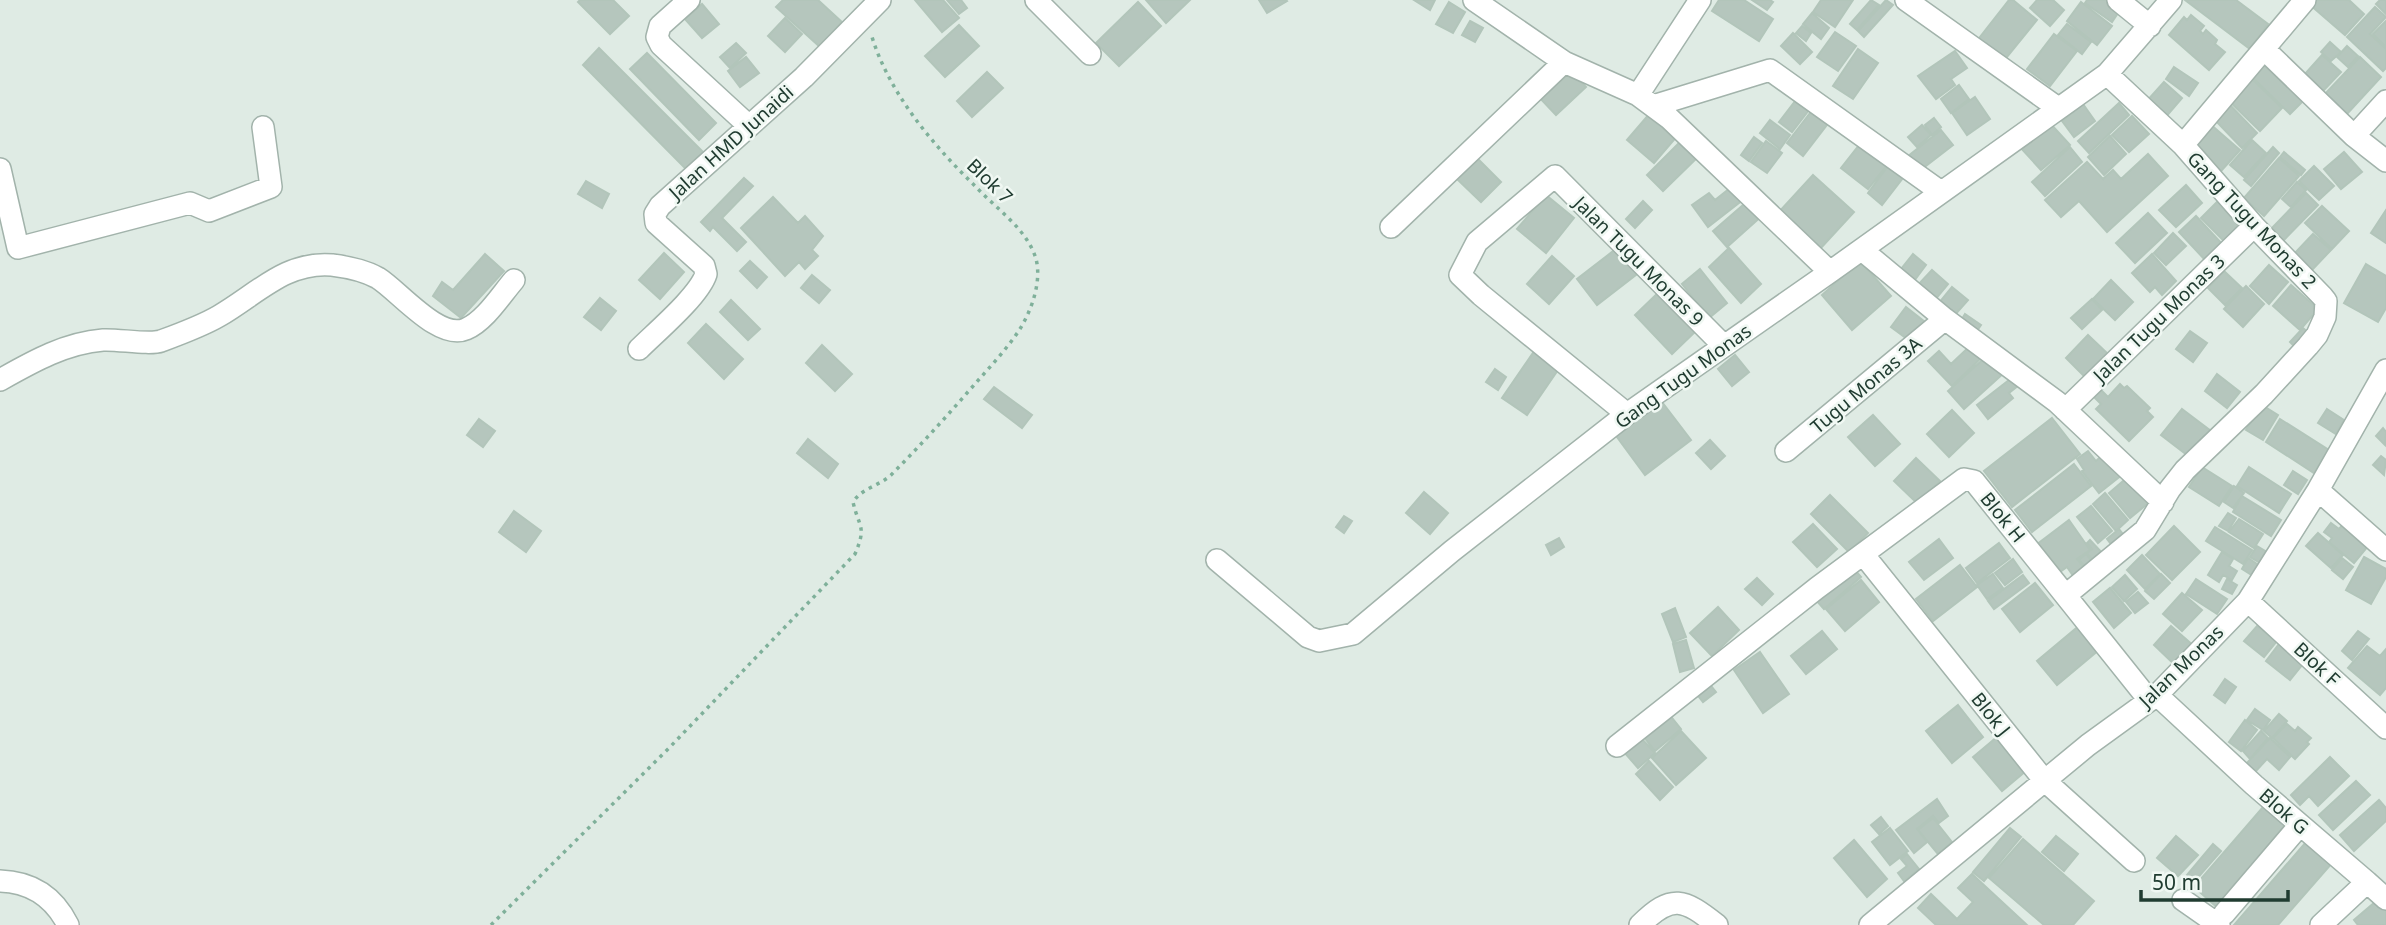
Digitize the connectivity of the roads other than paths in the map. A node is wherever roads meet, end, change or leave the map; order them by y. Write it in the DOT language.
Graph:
graph roads {
  1 [pos="689,0"];
  2 [pos="1035,0"];
  3 [pos="1474,0"];
  4 [pos="1700,0"];
  5 [pos="1906,0"];
  6 [pos="2118,0"];
  7 [pos="2171,0"];
  8 [pos="2305,0"];
  9 [pos="873,7"];
  10 [pos="2150,26"];
  11 [pos="2265,50"];
  12 [pos="1090,54"];
  13 [pos="1564,62"];
  14 [pos="2107,74"];
  15 [pos="1645,100"];
  16 [pos="2386,101"];
  17 [pos="2058,108"];
  18 [pos="749,126"];
  19 [pos="263,127"];
  20 [pos="2354,136"];
  21 [pos="2183,145"];
  22 [pos="2386,161"];
  23 [pos="0,169"];
  24 [pos="1941,192"];
  25 [pos="2254,226"];
  26 [pos="1391,227"];
  27 [pos="1862,250"];
  28 [pos="1830,272"];
  29 [pos="514,280"];
  30 [pos="1945,319"];
  31 [pos="1723,345"];
  32 [pos="639,349"];
  33 [pos="2385,373"];
  34 [pos="0,380"];
  35 [pos="2065,410"];
  36 [pos="1627,414"];
  37 [pos="1786,451"];
  38 [pos="2318,490"];
  39 [pos="2163,502"];
  40 [pos="2386,550"];
  41 [pos="1863,554"];
  42 [pos="1217,560"];
  43 [pos="2066,595"];
  44 [pos="2248,601"];
  45 [pos="2153,697"];
  46 [pos="2386,727"];
  47 [pos="1617,746"];
  48 [pos="2044,780"];
  49 [pos="2300,825"];
  50 [pos="2134,861"];
  51 [pos="0,881"];
  52 [pos="2367,882"];
  53 [pos="2183,900"];
  54 [pos="2386,900"];
  55 [pos="2221,920"];
  56 [pos="68,925"];
  57 [pos="1640,925"];
  58 [pos="1717,925"];
  59 [pos="1870,925"];
  60 [pos="2321,925"];
  1 -- 18 [label="street"];
  2 -- 12 [label="street"];
  3 -- 13 [label="street"];
  4 -- 15 [label="street"];
  5 -- 17 [label="street"];
  6 -- 10 [label="street"];
  7 -- 10 [label="street, Gang Tugu Monas"];
  8 -- 11 [label="street"];
  9 -- 18 [label="street, Jalan HMD Junaidi"];
  10 -- 14 [label="street, Gang Tugu Monas"];
  11 -- 20 [label="street"];
  11 -- 21 [label="street"];
  13 -- 15 [label="street"];
  13 -- 26 [label="street"];
  14 -- 17 [label="street, Gang Tugu Monas"];
  14 -- 21 [label="street, Gang Tugu Monas 2"];
  15 -- 24 [label="street"];
  15 -- 28 [label="street"];
  16 -- 20 [label="street"];
  17 -- 24 [label="street, Gang Tugu Monas"];
  18 -- 32 [label="street, Jalan HMD Junaidi"];
  19 -- 23 [label="street"];
  20 -- 22 [label="street"];
  21 -- 25 [label="street, Gang Tugu Monas 2"];
  24 -- 27 [label="street, Gang Tugu Monas"];
  25 -- 35 [label="street, Jalan Tugu Monas 3"];
  25 -- 39 [label="street, Gang Tugu Monas 2"];
  27 -- 28 [label="street, Gang Tugu Monas"];
  27 -- 30 [label="street"];
  28 -- 31 [label="street, Gang Tugu Monas"];
  29 -- 34 [label="street"];
  30 -- 35 [label="street"];
  30 -- 37 [label="street, Tugu Monas 3A"];
  31 -- 36 [label="street, Gang Tugu Monas"];
  31 -- 36 [label="street, Jalan Tugu Monas 9"];
  33 -- 38 [label="street, Jalan Monas"];
  35 -- 39 [label="street"];
  36 -- 42 [label="street, Gang Tugu Monas"];
  38 -- 40 [label="street"];
  38 -- 44 [label="street, Jalan Monas"];
  39 -- 43 [label="street"];
  41 -- 43 [label="street, Blok H"];
  41 -- 47 [label="street"];
  41 -- 48 [label="street, Blok J"];
  43 -- 45 [label="street, Blok G"];
  44 -- 45 [label="street, Jalan Monas"];
  44 -- 46 [label="street, Blok F"];
  45 -- 48 [label="street, Jalan Monas"];
  45 -- 49 [label="street, Blok G"];
  48 -- 50 [label="street, Blok J"];
  48 -- 59 [label="street, Jalan Monas"];
  49 -- 52 [label="street, Blok G"];
  49 -- 55 [label="street"];
  51 -- 56 [label="street"];
  52 -- 54 [label="street, Blok G"];
  52 -- 60 [label="street"];
  53 -- 55 [label="street"];
  57 -- 58 [label="street"];
}
